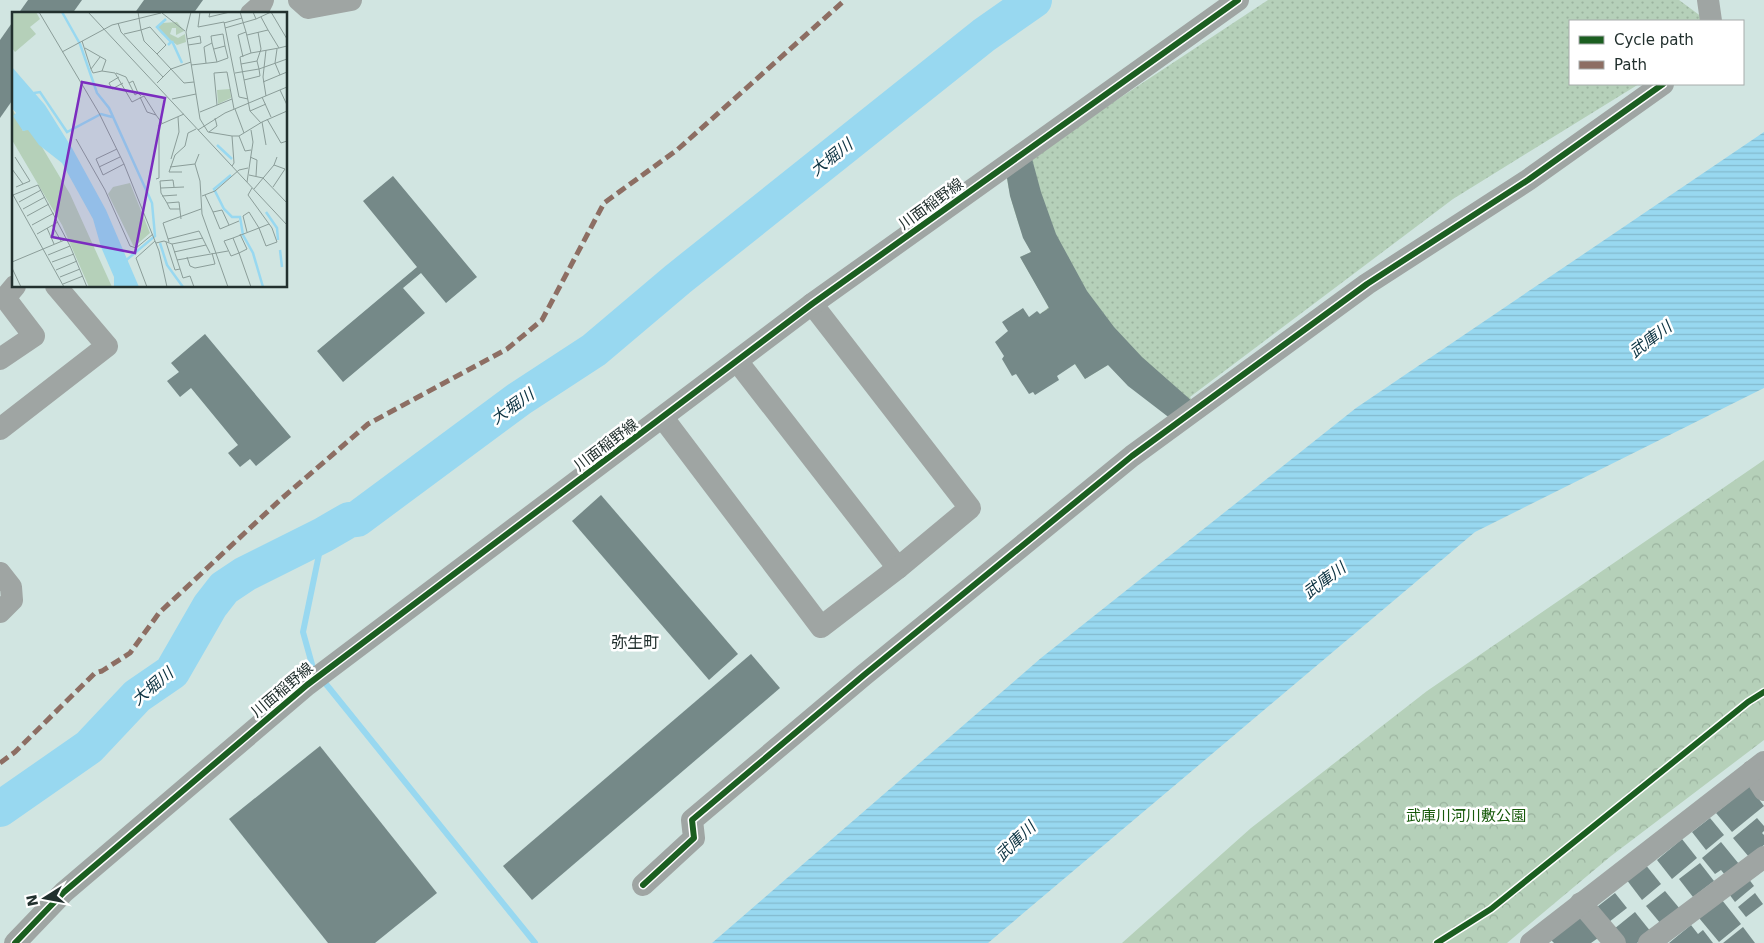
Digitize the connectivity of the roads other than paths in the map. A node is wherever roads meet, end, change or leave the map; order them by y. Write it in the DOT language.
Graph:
graph roads {
  1 [pos="263,0"];
  2 [pos="299,0"];
  3 [pos="351,0"];
  4 [pos="1238,0"];
  5 [pos="1708,0"];
  6 [pos="253,12"];
  7 [pos="1711,20"];
  8 [pos="1662,85"];
  9 [pos="58,288"];
  10 [pos="6,295"];
  11 [pos="812,304"];
  12 [pos="0,359"];
  13 [pos="737,362"];
  14 [pos="663,418"];
  15 [pos="0,430"];
  16 [pos="898,568"];
  17 [pos="0,574"];
  18 [pos="0,612"];
  19 [pos="1758,767"];
  20 [pos="1764,790"];
  21 [pos="1764,857"];
  22 [pos="643,885"];
  23 [pos="1581,903"];
  24 [pos="15,943"];
  25 [pos="1531,943"];
  26 [pos="1615,943"];
  27 [pos="1650,943"];
  1 -- 6 [label="street"];
  2 -- 3 [label="street"];
  4 -- 11 [label="street, 川面稲野線"];
  5 -- 7 [label="street"];
  8 -- 22 [label="street"];
  9 -- 15 [label="street"];
  10 -- 12 [label="street"];
  11 -- 13 [label="street, 川面稲野線"];
  11 -- 16 [label="street"];
  13 -- 14 [label="street, 川面稲野線"];
  13 -- 16 [label="street"];
  14 -- 16 [label="street"];
  14 -- 24 [label="street, 川面稲野線"];
  17 -- 18 [label="street"];
  19 -- 20 [label="street"];
  19 -- 23 [label="street"];
  21 -- 27 [label="street"];
  23 -- 25 [label="street"];
  23 -- 26 [label="street"];
}
